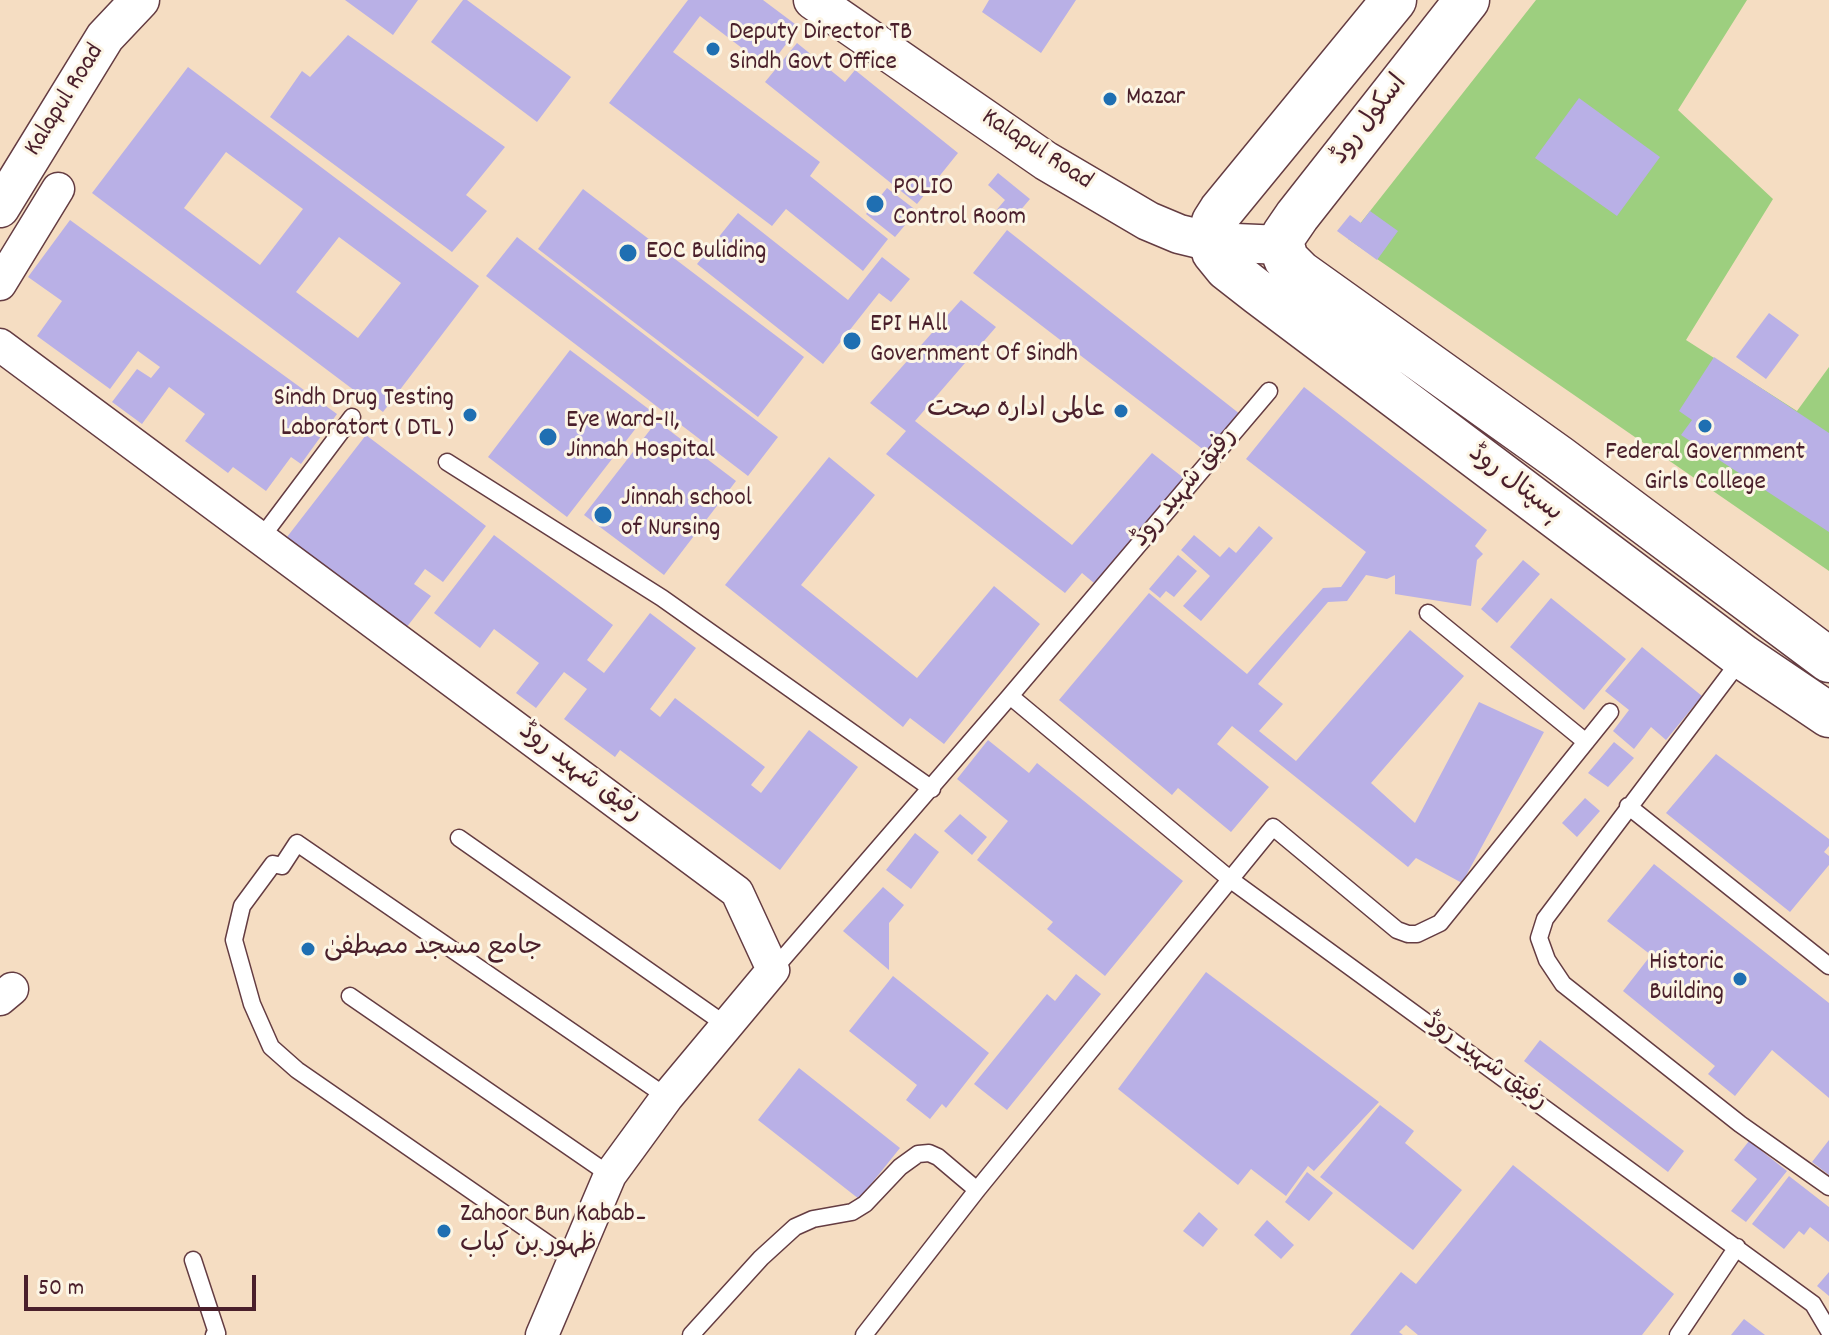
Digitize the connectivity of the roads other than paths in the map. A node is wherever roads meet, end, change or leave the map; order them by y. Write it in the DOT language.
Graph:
graph roads {
  1 [pos="140,0"];
  2 [pos="813,0"];
  3 [pos="1394,0"];
  4 [pos="1467,0"];
  5 [pos="58,189"];
  6 [pos="0,208"];
  7 [pos="1212,242"];
  8 [pos="1282,245"];
  9 [pos="0,284"];
  10 [pos="0,345"];
  11 [pos="1269,391"];
  12 [pos="352,417"];
  13 [pos="447,462"];
  14 [pos="261,538"];
  15 [pos="1428,613"];
  16 [pos="1743,657"];
  17 [pos="1829,660"];
  18 [pos="1010,696"];
  19 [pos="1610,712"];
  20 [pos="1829,715"];
  21 [pos="1586,742"];
  22 [pos="932,789"];
  23 [pos="1628,806"];
  24 [pos="459,838"];
  25 [pos="1231,880"];
  26 [pos="1829,966"];
  27 [pos="773,970"];
  28 [pos="350,996"];
  29 [pos="726,1025"];
  30 [pos="667,1097"];
  31 [pos="610,1175"];
  32 [pos="1829,1187"];
  33 [pos="977,1190"];
  34 [pos="1737,1247"];
  35 [pos="193,1260"];
  36 [pos="573,1261"];
  37 [pos="1829,1331"];
  38 [pos="214,1335"];
  39 [pos="542,1335"];
  40 [pos="691,1335"];
  41 [pos="864,1335"];
  42 [pos="1678,1335"];
  1 -- 6 [label="street, Kalapul Road"];
  2 -- 7 [label="street, Kalapul Road"];
  3 -- 7 [label="main road"];
  4 -- 8 [label="main road, اسکول روڈ"];
  5 -- 9 [label="street"];
  7 -- 8 [label="street, Kalapul Road"];
  7 -- 16 [label="main road, ہسپتال روڈ"];
  8 -- 17 [label="main road, ہسپتال روڈ"];
  10 -- 14 [label="street, رفیق شہید روڈ"];
  11 -- 18 [label="lane, رفیق شہید روڈ"];
  12 -- 14 [label="lane"];
  13 -- 22 [label="lane"];
  14 -- 27 [label="street, رفیق شہید روڈ"];
  15 -- 21 [label="lane"];
  16 -- 20 [label="main road, ہسپتال روڈ"];
  16 -- 23 [label="lane"];
  18 -- 22 [label="lane, رفیق شہید روڈ"];
  18 -- 25 [label="lane, رفیق شہید روڈ"];
  19 -- 21 [label="lane"];
  21 -- 25 [label="lane"];
  22 -- 27 [label="lane, رفیق شہید روڈ"];
  23 -- 26 [label="lane"];
  23 -- 32 [label="lane"];
  24 -- 29 [label="lane"];
  25 -- 33 [label="lane"];
  25 -- 34 [label="lane, رفیق شہید روڈ"];
  27 -- 29 [label="street"];
  28 -- 31 [label="lane"];
  29 -- 30 [label="street"];
  30 -- 31 [label="street"];
  30 -- 36 [label="lane"];
  31 -- 36 [label="street"];
  33 -- 40 [label="lane"];
  33 -- 41 [label="lane"];
  34 -- 37 [label="lane, رفیق شہید روڈ"];
  34 -- 42 [label="lane"];
  35 -- 38 [label="lane"];
  36 -- 39 [label="street"];
}
